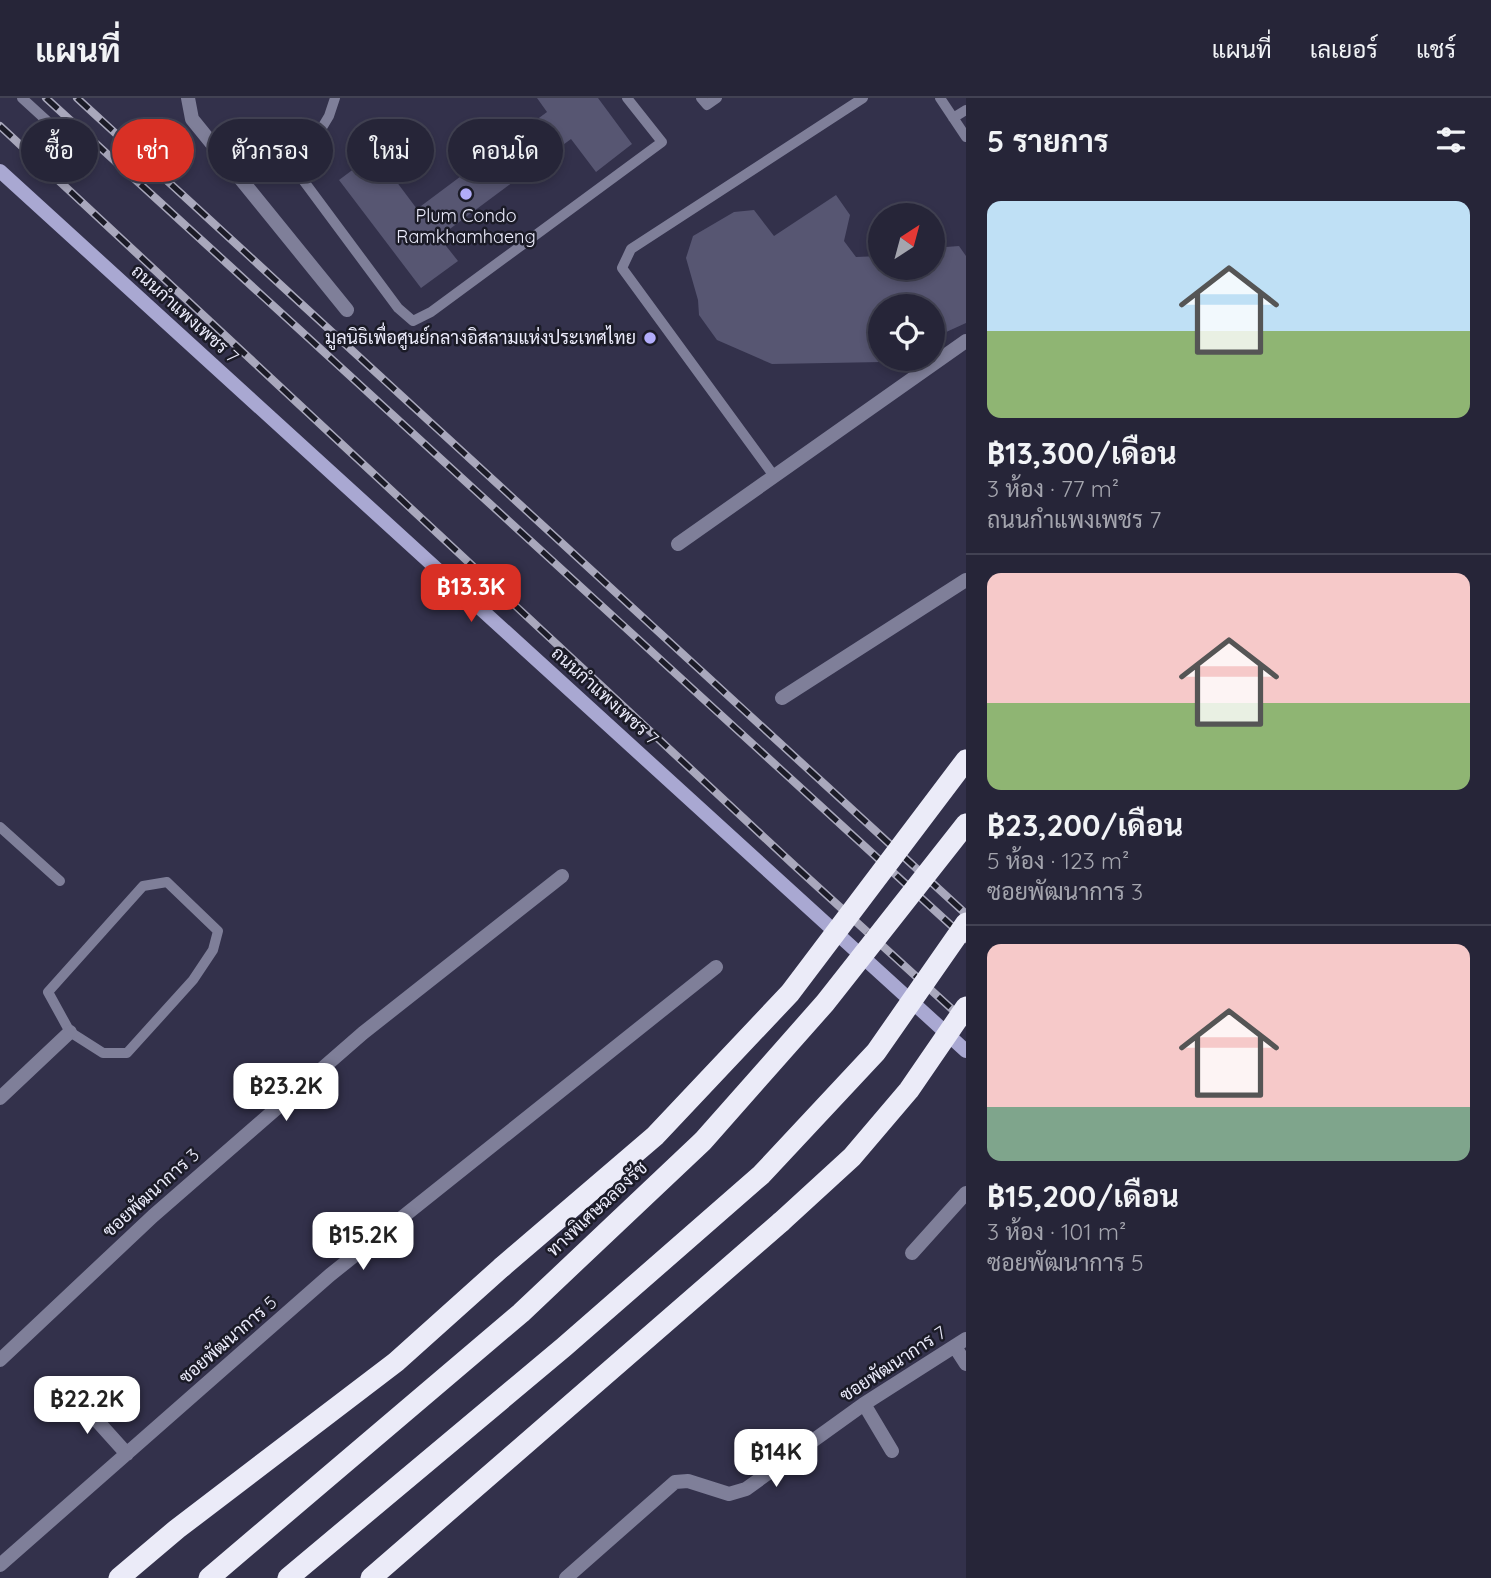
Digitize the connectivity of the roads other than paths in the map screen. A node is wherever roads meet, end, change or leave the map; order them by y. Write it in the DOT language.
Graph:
graph roads {
  1 [pos="22,98"];
  2 [pos="188,98"];
  3 [pos="335,98"];
  4 [pos="627,98"];
  5 [pos="701,98"];
  6 [pos="717,98"];
  7 [pos="863,98"];
  8 [pos="940,98"];
  9 [pos="966,110"];
  10 [pos="953,118"];
  11 [pos="45,119"];
  12 [pos="966,137"];
  13 [pos="0,171"];
  14 [pos="347,310"];
  15 [pos="966,341"];
  16 [pos="774,476"];
  17 [pos="678,544"];
  18 [pos="966,580"];
  19 [pos="782,698"];
  20 [pos="966,760"];
  21 [pos="966,824"];
  22 [pos="0,827"];
  23 [pos="562,876"];
  24 [pos="60,881"];
  25 [pos="966,923"];
  26 [pos="716,967"];
  27 [pos="966,1007"];
  28 [pos="70,1031"];
  29 [pos="966,1051"];
  30 [pos="0,1098"];
  31 [pos="966,1193"];
  32 [pos="912,1253"];
  33 [pos="960,1343"];
  34 [pos="0,1360"];
  35 [pos="966,1364"];
  36 [pos="72,1394"];
  37 [pos="864,1404"];
  38 [pos="892,1451"];
  39 [pos="127,1454"];
  40 [pos="0,1565"];
  41 [pos="118,1578"];
  42 [pos="209,1578"];
  43 [pos="288,1578"];
  44 [pos="371,1578"];
  45 [pos="566,1578"];
  1 -- 11 [label="lane"];
  2 -- 14 [label="street"];
  3 -- 4 [label="lane"];
  5 -- 6 [label="lane"];
  7 -- 16 [label="lane"];
  8 -- 10 [label="lane"];
  9 -- 10 [label="lane"];
  10 -- 12 [label="lane"];
  13 -- 29 [label="street, ถนนกำแพงเพชร 7"];
  15 -- 16 [label="street"];
  16 -- 17 [label="street"];
  18 -- 19 [label="street"];
  20 -- 41 [label="highway, bridge"];
  21 -- 42 [label="highway, ทางพิเศษฉลองรัช, bridge"];
  22 -- 24 [label="lane"];
  23 -- 34 [label="street, ซอยพัฒนาการ 3"];
  25 -- 43 [label="highway, bridge"];
  26 -- 39 [label="street, ซอยพัฒนาการ 5"];
  27 -- 44 [label="highway, bridge"];
  28 -- 28 [label="lane"];
  28 -- 30 [label="street"];
  31 -- 32 [label="street"];
  33 -- 35 [label="street"];
  33 -- 37 [label="street, ซอยพัฒนาการ 7"];
  36 -- 39 [label="street"];
  37 -- 38 [label="street"];
  37 -- 45 [label="street, ซอยพัฒนาการ 7"];
  39 -- 40 [label="street, ซอยพัฒนาการ 5"];
}
